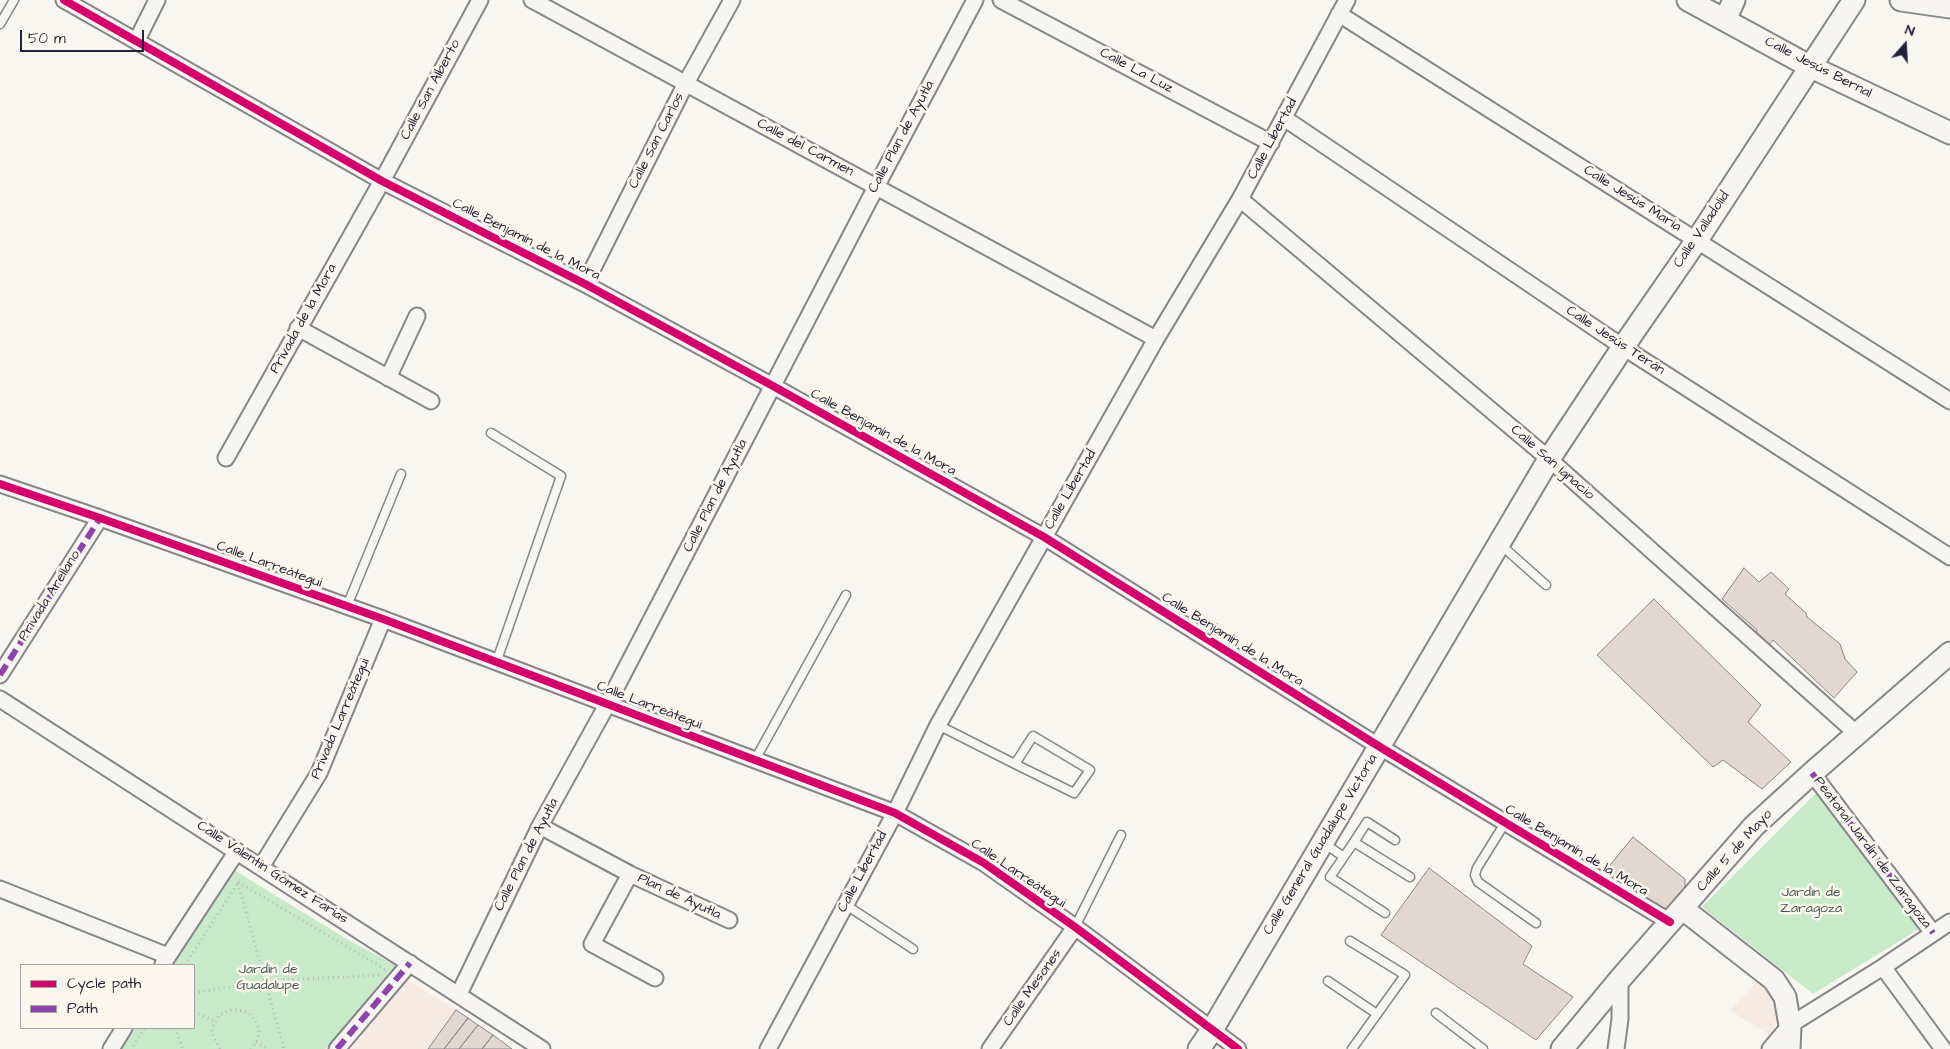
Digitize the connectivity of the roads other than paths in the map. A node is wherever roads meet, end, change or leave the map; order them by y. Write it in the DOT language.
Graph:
graph roads {
  1 [pos="14,0"];
  2 [pos="64,0"];
  3 [pos="157,0"];
  4 [pos="480,0"];
  5 [pos="532,0"];
  6 [pos="732,0"];
  7 [pos="975,0"];
  8 [pos="1001,0"];
  9 [pos="1347,0"];
  10 [pos="1688,0"];
  11 [pos="1734,0"];
  12 [pos="1854,0"];
  13 [pos="1901,0"];
  14 [pos="1950,7"];
  15 [pos="1338,14"];
  16 [pos="1725,20"];
  17 [pos="0,24"];
  18 [pos="137,40"];
  19 [pos="1809,66"];
  20 [pos="686,83"];
  21 [pos="1284,118"];
  22 [pos="1950,133"];
  23 [pos="1271,143"];
  24 [pos="382,181"];
  25 [pos="876,186"];
  26 [pos="1240,199"];
  27 [pos="1696,240"];
  28 [pos="585,284"];
  29 [pos="417,316"];
  30 [pos="298,328"];
  31 [pos="1156,339"];
  32 [pos="1623,347"];
  33 [pos="388,378"];
  34 [pos="773,386"];
  35 [pos="431,401"];
  36 [pos="1950,401"];
  37 [pos="491,433"];
  38 [pos="226,458"];
  39 [pos="1549,460"];
  40 [pos="402,474"];
  41 [pos="0,484"];
  42 [pos="100,518"];
  43 [pos="1044,537"];
  44 [pos="1499,544"];
  45 [pos="1950,557"];
  46 [pos="1546,584"];
  47 [pos="846,595"];
  48 [pos="347,606"];
  49 [pos="383,619"];
  50 [pos="1950,653"];
  51 [pos="496,663"];
  52 [pos="0,675"];
  53 [pos="0,699"];
  54 [pos="608,703"];
  55 [pos="938,725"];
  56 [pos="1858,734"];
  57 [pos="1380,747"];
  58 [pos="755,760"];
  59 [pos="1015,764"];
  60 [pos="1812,773"];
  61 [pos="895,813"];
  62 [pos="1505,823"];
  63 [pos="540,826"];
  64 [pos="1121,835"];
  65 [pos="1395,840"];
  66 [pos="1354,842"];
  67 [pos="1323,843"];
  68 [pos="237,851"];
  69 [pos="1344,856"];
  70 [pos="262,867"];
  71 [pos="630,874"];
  72 [pos="1410,877"];
  73 [pos="0,889"];
  74 [pos="846,905"];
  75 [pos="1385,913"];
  76 [pos="1676,915"];
  77 [pos="729,920"];
  78 [pos="1950,922"];
  79 [pos="1536,923"];
  80 [pos="1075,927"];
  81 [pos="1933,933"];
  82 [pos="1350,941"];
  83 [pos="913,950"];
  84 [pos="165,961"];
  85 [pos="410,963"];
  86 [pos="1884,967"];
  87 [pos="655,978"];
  88 [pos="1620,979"];
  89 [pos="1328,981"];
  90 [pos="460,994"];
  91 [pos="1436,1012"];
  92 [pos="1377,1014"];
  93 [pos="1790,1025"];
  94 [pos="123,1029"];
  95 [pos="1212,1030"];
  96 [pos="1940,1046"];
  97 [pos="111,1049"];
  98 [pos="336,1049"];
  99 [pos="542,1049"];
  100 [pos="768,1049"];
  101 [pos="990,1049"];
  102 [pos="1198,1049"];
  103 [pos="1238,1049"];
  104 [pos="1352,1049"];
  105 [pos="1483,1049"];
  106 [pos="1562,1049"];
  107 [pos="1616,1049"];
  108 [pos="1770,1049"];
  109 [pos="1789,1049"];
  1 -- 17 [label="lane"];
  2 -- 18 [label="street, Calle Benjamín de la Mora"];
  3 -- 18 [label="street"];
  4 -- 24 [label="street, Calle San Alberto"];
  5 -- 20 [label="street, Calle del Carmen"];
  6 -- 20 [label="street, Calle San Carlos"];
  7 -- 25 [label="street, Calle Plan de Ayutla"];
  8 -- 23 [label="street, Calle La Luz"];
  9 -- 15 [label="street, Calle Libertad"];
  10 -- 16 [label="street, Calle Jesús Bernal"];
  11 -- 16 [label="street"];
  12 -- 19 [label="street, Calle Valladolid"];
  13 -- 14 [label="street"];
  15 -- 21 [label="street, Calle Libertad"];
  15 -- 27 [label="street, Calle Jesús María"];
  16 -- 19 [label="street, Calle Jesús Bernal"];
  18 -- 24 [label="street, Calle Benjamín de la Mora"];
  19 -- 22 [label="street, Calle Jesús Bernal"];
  19 -- 27 [label="street, Calle Valladolid"];
  20 -- 25 [label="street, Calle del Carmen"];
  20 -- 28 [label="street, Calle San Carlos"];
  21 -- 23 [label="street, Calle Libertad"];
  21 -- 32 [label="street, Calle Jesús Terán"];
  23 -- 26 [label="street, Calle Libertad"];
  24 -- 28 [label="street, Calle Benjamín de la Mora"];
  24 -- 30 [label="street, Privada de la Mora"];
  25 -- 31 [label="street, Calle del Carmen"];
  25 -- 34 [label="street, Calle Plan de Ayutla"];
  26 -- 31 [label="street, Calle Libertad"];
  26 -- 39 [label="street, Calle San Ignacio"];
  27 -- 32 [label="street, Calle Valladolid"];
  27 -- 36 [label="street, Calle Jesús María"];
  28 -- 34 [label="street, Calle Benjamín de la Mora"];
  29 -- 33 [label="street"];
  30 -- 33 [label="street"];
  30 -- 38 [label="street, Privada de la Mora"];
  31 -- 43 [label="street, Calle Libertad"];
  32 -- 39 [label="street, Calle Valladolid"];
  32 -- 45 [label="street, Calle Jesús Terán"];
  33 -- 35 [label="street"];
  34 -- 43 [label="street, Calle Benjamín de la Mora"];
  34 -- 54 [label="street, Calle Plan de Ayutla"];
  37 -- 51 [label="lane"];
  39 -- 44 [label="street, Calle General Guadalupe Victoria"];
  39 -- 56 [label="street, Calle San Ignacio"];
  40 -- 48 [label="lane"];
  41 -- 42 [label="street, Calle Larreátegui"];
  42 -- 48 [label="street, Calle Larreátegui"];
  42 -- 52 [label="street, Privada Arellano"];
  43 -- 55 [label="street, Calle Libertad"];
  43 -- 57 [label="street, Calle Benjamín de la Mora"];
  44 -- 46 [label="lane"];
  44 -- 57 [label="street, Calle General Guadalupe Victoria"];
  47 -- 58 [label="lane"];
  48 -- 49 [label="street, Calle Larreátegui"];
  49 -- 51 [label="street, Calle Larreátegui"];
  49 -- 70 [label="street, Privada Larreátegui"];
  50 -- 56 [label="street, Calle 5 de Mayo"];
  51 -- 54 [label="street, Calle Larreátegui"];
  53 -- 68 [label="street, Calle Valentín Gómez Farías"];
  54 -- 58 [label="street, Calle Larreátegui"];
  54 -- 63 [label="street, Calle Plan de Ayutla"];
  55 -- 59 [label="lane"];
  55 -- 61 [label="street, Calle Libertad"];
  56 -- 60 [label="street, Calle 5 de Mayo"];
  57 -- 62 [label="street, Calle Benjamín de la Mora"];
  57 -- 67 [label="street, Calle General Guadalupe Victoria"];
  58 -- 61 [label="street, Calle Larreátegui"];
  59 -- 59 [label="lane"];
  60 -- 76 [label="street, Calle 5 de Mayo"];
  60 -- 81 [label="street, Peatonal Jardín de Zaragoza"];
  61 -- 74 [label="street, Calle Libertad"];
  61 -- 80 [label="street, Calle Larreátegui"];
  62 -- 76 [label="street, Calle Benjamín de la Mora"];
  62 -- 79 [label="lane"];
  63 -- 71 [label="street, Plan de Ayutla"];
  63 -- 90 [label="street, Calle Plan de Ayutla"];
  64 -- 80 [label="lane"];
  65 -- 66 [label="lane"];
  66 -- 69 [label="lane"];
  66 -- 72 [label="lane"];
  67 -- 69 [label="lane"];
  67 -- 95 [label="street, Calle General Guadalupe Victoria"];
  68 -- 70 [label="street, Calle Valentín Gómez Farías"];
  68 -- 84 [label="street"];
  69 -- 75 [label="lane"];
  70 -- 85 [label="street, Calle Valentín Gómez Farías"];
  71 -- 77 [label="street, Plan de Ayutla"];
  71 -- 87 [label="street, Plan de Ayutla"];
  73 -- 84 [label="street"];
  74 -- 83 [label="lane"];
  74 -- 100 [label="street, Calle Libertad"];
  76 -- 88 [label="street, Calle 5 de Mayo"];
  76 -- 93 [label="street"];
  78 -- 81 [label="street"];
  80 -- 95 [label="street, Calle Larreátegui"];
  80 -- 101 [label="street, Calle Mesones"];
  81 -- 86 [label="street"];
  82 -- 92 [label="lane"];
  85 -- 90 [label="street, Calle Valentín Gómez Farías"];
  85 -- 98 [label="street"];
  86 -- 93 [label="street"];
  86 -- 96 [label="street"];
  88 -- 106 [label="street, Calle 5 de Mayo"];
  88 -- 107 [label="street"];
  89 -- 92 [label="lane"];
  90 -- 99 [label="street, Calle Valentín Gómez Farías"];
  91 -- 105 [label="lane"];
  92 -- 104 [label="lane"];
  93 -- 108 [label="street"];
  93 -- 109 [label="street"];
  94 -- 97 [label="street"];
  95 -- 102 [label="street, Calle General Guadalupe Victoria"];
  95 -- 103 [label="street, Calle Larreátegui"];
}
